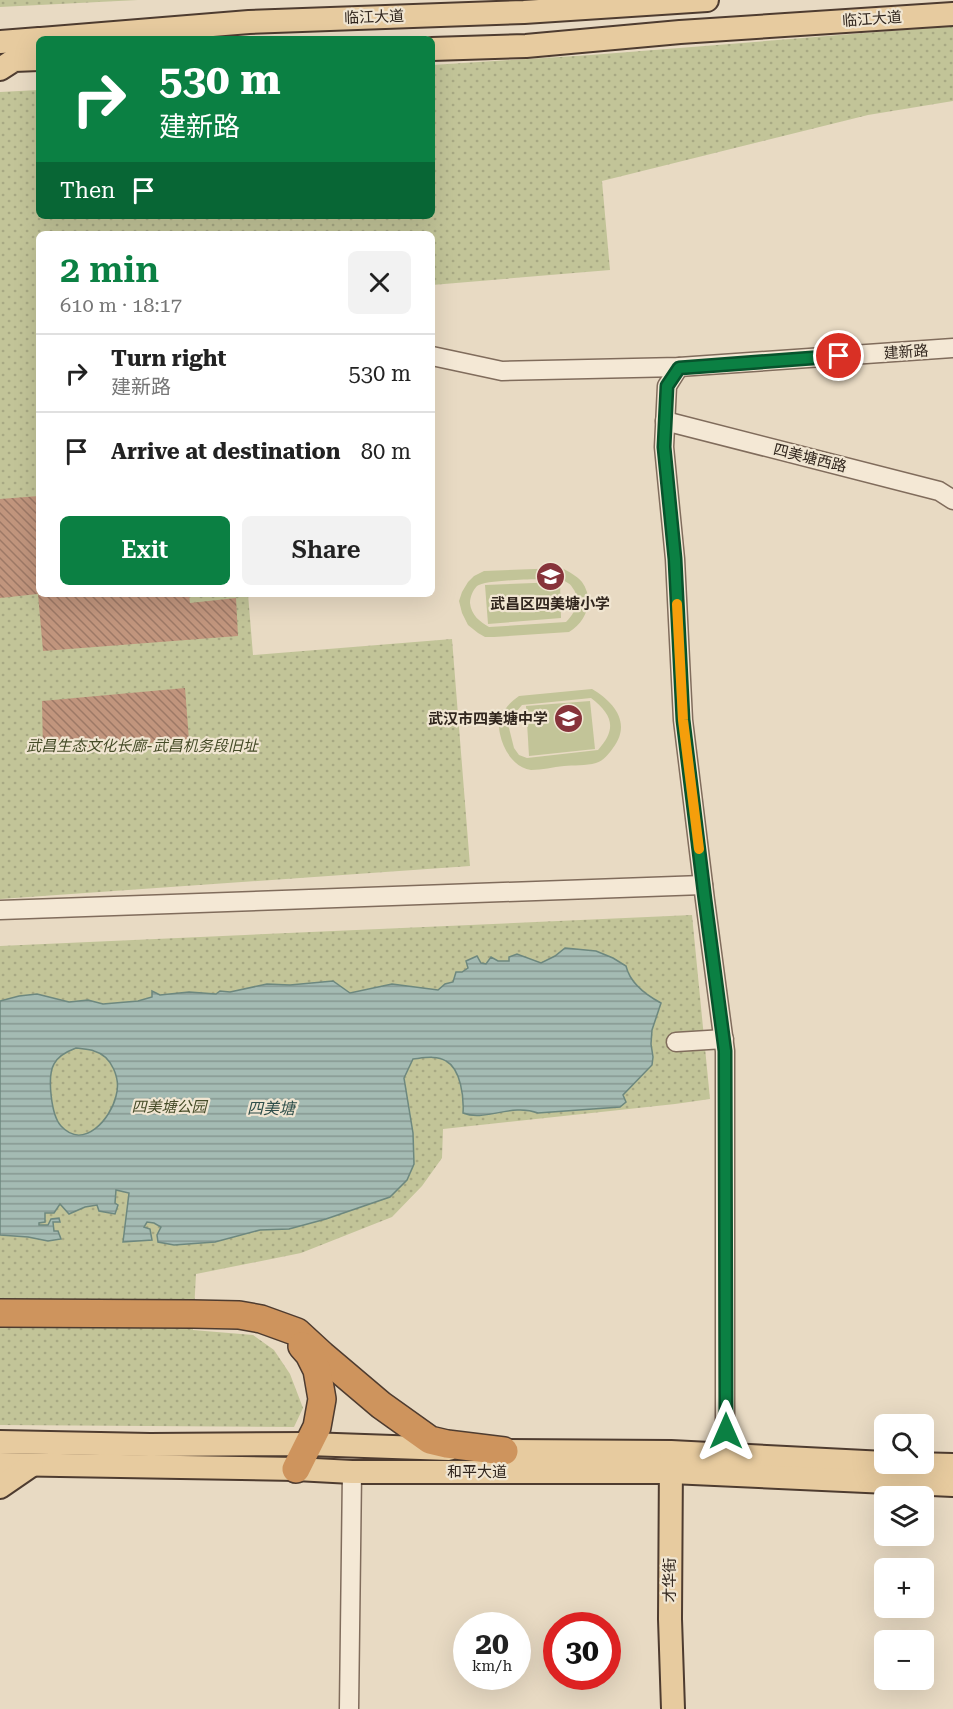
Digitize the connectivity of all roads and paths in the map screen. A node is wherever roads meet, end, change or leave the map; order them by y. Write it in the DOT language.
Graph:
graph roads {
  1 [pos="707,0"];
  2 [pos="682,2"];
  3 [pos="472,14"];
  4 [pos="953,14"];
  5 [pos="95,36"];
  6 [pos="623,37"];
  7 [pos="36,39"];
  8 [pos="435,41"];
  9 [pos="0,42"];
  10 [pos="435,49"];
  11 [pos="36,59"];
  12 [pos="36,69"];
  13 [pos="0,71"];
  14 [pos="953,348"];
  15 [pos="435,357"];
  16 [pos="679,368"];
  17 [pos="665,421"];
  18 [pos="953,500"];
  19 [pos="703,885"];
  20 [pos="0,910"];
  21 [pos="724,1039"];
  22 [pos="676,1042"];
  23 [pos="0,1314"];
  24 [pos="282,1326"];
  25 [pos="0,1442"];
  26 [pos="308,1444"];
  27 [pos="504,1451"];
  28 [pos="671,1462"];
  29 [pos="874,1463"];
  30 [pos="0,1464"];
  31 [pos="32,1465"];
  32 [pos="725,1465"];
  33 [pos="934,1465"];
  34 [pos="953,1465"];
  35 [pos="296,1469"];
  36 [pos="352,1472"];
  37 [pos="953,1485"];
  38 [pos="0,1487"];
  39 [pos="349,1709"];
  40 [pos="673,1709"];
  1 -- 2 [label="main road, 临江大道"];
  2 -- 3 [label="main road, 临江大道"];
  2 -- 6 [label="main road"];
  3 -- 5 [label="main road, 临江大道"];
  3 -- 8 [label="main road"];
  4 -- 6 [label="main road, 临江大道"];
  6 -- 10 [label="main road, 临江大道"];
  7 -- 9 [label="main road, 临江大道"];
  11 -- 13 [label="main road"];
  12 -- 13 [label="main road"];
  14 -- 16 [label="street, 建新路"];
  15 -- 16 [label="street"];
  16 -- 17 [label="street"];
  17 -- 18 [label="street, 四美塘西路"];
  17 -- 19 [label="street"];
  19 -- 20 [label="street"];
  19 -- 21 [label="street"];
  21 -- 22 [label="street"];
  21 -- 32 [label="street"];
  23 -- 24 [label="highway"];
  24 -- 26 [label="highway"];
  24 -- 27 [label="highway"];
  25 -- 26 [label="main road, 和平大道"];
  26 -- 27 [label="main road, 和平大道"];
  26 -- 35 [label="highway"];
  27 -- 28 [label="main road, 和平大道"];
  28 -- 32 [label="main road, 和平大道"];
  28 -- 36 [label="main road, 和平大道"];
  28 -- 40 [label="main road, 才华街"];
  29 -- 32 [label="main road, 和平大道"];
  30 -- 31 [label="main road, 和平大道"];
  31 -- 35 [label="main road, 和平大道"];
  31 -- 38 [label="main road"];
  32 -- 37 [label="main road, 和平大道"];
  33 -- 34 [label="main road"];
  35 -- 36 [label="main road, 和平大道"];
  36 -- 39 [label="street"];
}
